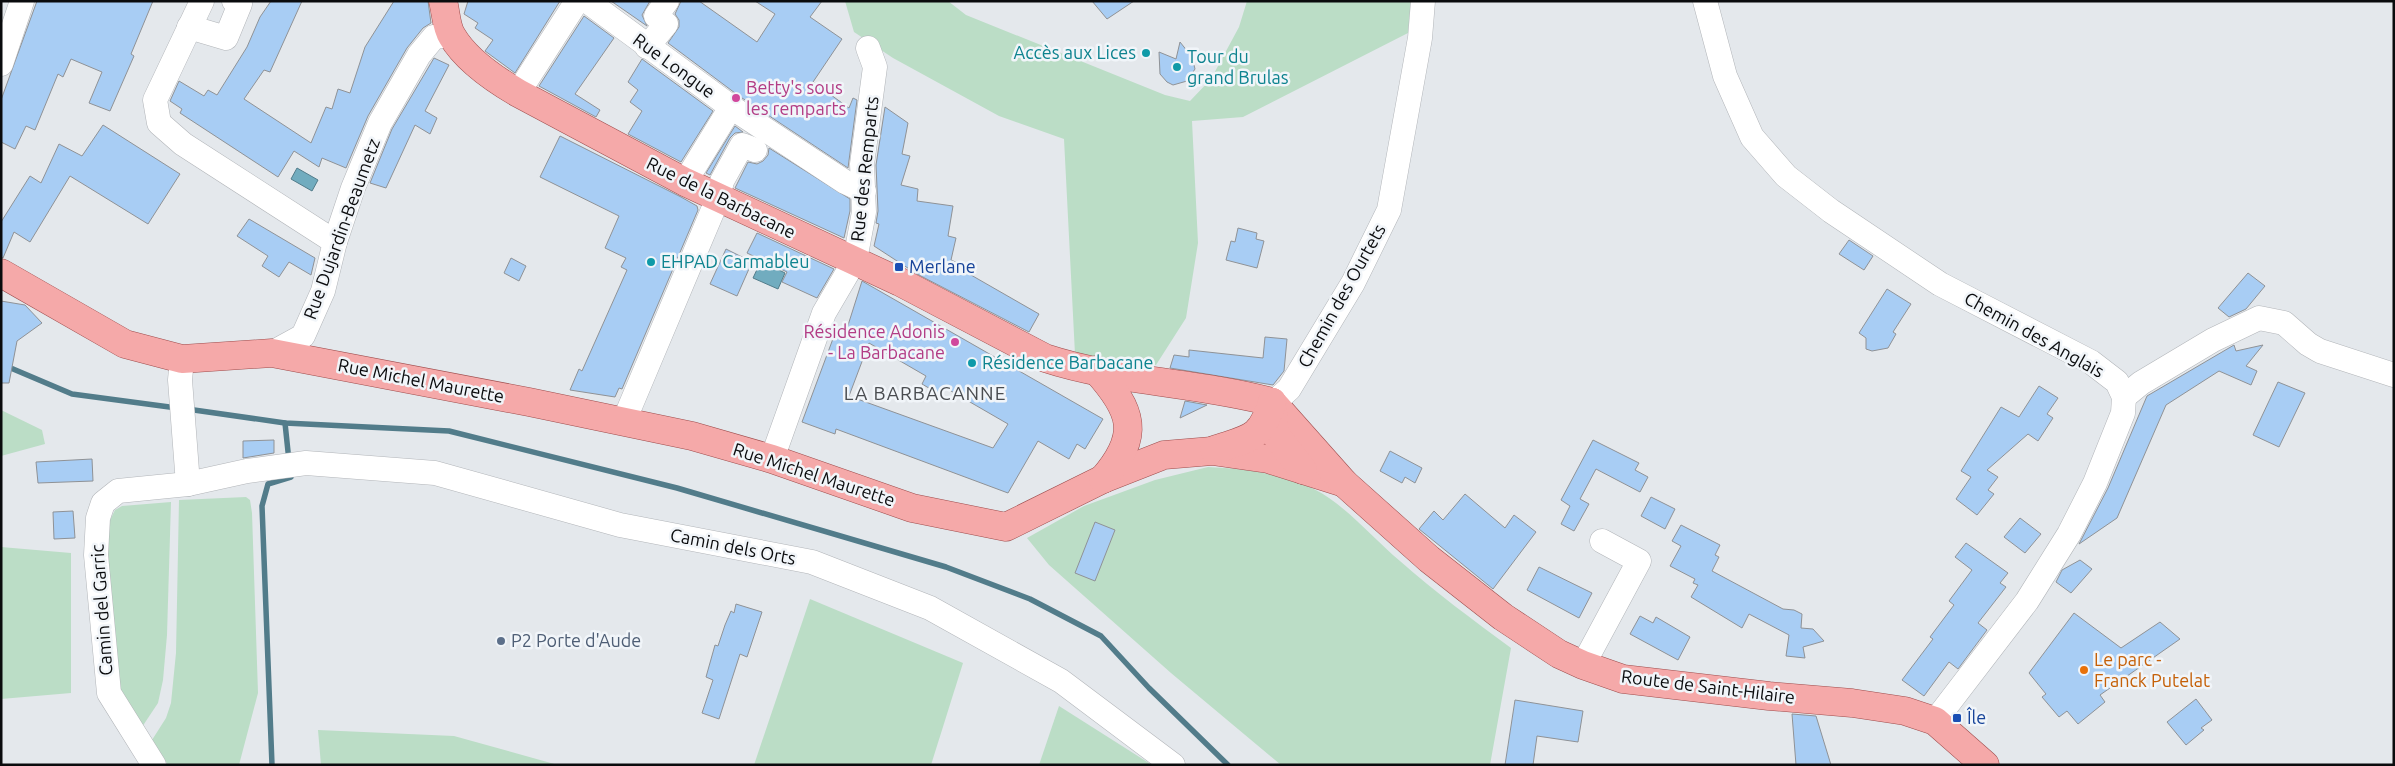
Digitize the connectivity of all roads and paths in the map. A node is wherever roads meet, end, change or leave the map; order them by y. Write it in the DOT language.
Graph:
graph roads {
  1 [pos="22,1"];
  2 [pos="202,1"];
  3 [pos="234,1"];
  4 [pos="444,1"];
  5 [pos="577,1"];
  6 [pos="587,1"];
  7 [pos="667,1"];
  8 [pos="1423,1"];
  9 [pos="1705,1"];
  10 [pos="189,27"];
  11 [pos="451,35"];
  12 [pos="647,47"];
  13 [pos="868,48"];
  14 [pos="1,64"];
  15 [pos="518,93"];
  16 [pos="731,107"];
  17 [pos="755,150"];
  18 [pos="685,182"];
  19 [pos="864,191"];
  20 [pos="718,198"];
  21 [pos="335,242"];
  22 [pos="855,260"];
  23 [pos="1,273"];
  24 [pos="272,353"];
  25 [pos="181,370"];
  26 [pos="1096,370"];
  27 [pos="2394,375"];
  28 [pos="2124,398"];
  29 [pos="1272,402"];
  30 [pos="624,422"];
  31 [pos="1212,450"];
  32 [pos="772,459"];
  33 [pos="1304,470"];
  34 [pos="247,472"];
  35 [pos="1103,479"];
  36 [pos="1344,483"];
  37 [pos="188,484"];
  38 [pos="1602,541"];
  39 [pos="1583,666"];
  40 [pos="1935,721"];
  41 [pos="154,765"];
  42 [pos="1173,765"];
  43 [pos="1985,765"];
  1 -- 14 [label="street"];
  2 -- 10 [label="street"];
  3 -- 10 [label="street"];
  4 -- 11 [label="main road"];
  5 -- 15 [label="street"];
  6 -- 12 [label="street, Rue Longue"];
  7 -- 12 [label="street"];
  8 -- 29 [label="street, Chemin des Ourtets"];
  9 -- 28 [label="street, Chemin des Anglais"];
  10 -- 21 [label="street"];
  11 -- 15 [label="main road, Rue de la Barbacane"];
  11 -- 21 [label="street, Rue Dujardin-Beaumetz"];
  12 -- 16 [label="street, Rue Longue"];
  13 -- 19 [label="street, Rue des Remparts"];
  15 -- 18 [label="main road, Rue de la Barbacane"];
  16 -- 18 [label="street"];
  16 -- 19 [label="street, Rue Longue"];
  17 -- 20 [label="street"];
  18 -- 20 [label="main road, Rue de la Barbacane"];
  19 -- 22 [label="street, Rue des Remparts"];
  20 -- 22 [label="main road, Rue de la Barbacane"];
  20 -- 30 [label="street"];
  21 -- 24 [label="street, Rue Dujardin-Beaumetz"];
  22 -- 26 [label="main road, Rue de la Barbacane"];
  22 -- 32 [label="street, Rue des Remparts"];
  23 -- 25 [label="main road, Rue Dujardin-Beaumetz"];
  24 -- 25 [label="main road, Rue Dujardin-Beaumetz"];
  24 -- 30 [label="main road, Rue Michel Maurette"];
  25 -- 37 [label="street"];
  26 -- 29 [label="main road, Rue de la Barbacane"];
  26 -- 35 [label="main road"];
  27 -- 28 [label="street"];
  28 -- 40 [label="street"];
  29 -- 31 [label="main road"];
  29 -- 33 [label="main road"];
  29 -- 36 [label="main road, Route de Saint-Hilaire"];
  30 -- 32 [label="main road, Rue Michel Maurette"];
  31 -- 33 [label="main road, Rue Michel Maurette"];
  31 -- 35 [label="main road, Rue Michel Maurette"];
  32 -- 35 [label="main road, Rue Michel Maurette"];
  33 -- 36 [label="main road, Rue Michel Maurette"];
  34 -- 37 [label="street, Camin del Garric"];
  34 -- 42 [label="street, Camin dels Orts"];
  36 -- 39 [label="main road, Route de Saint-Hilaire"];
  37 -- 41 [label="street, Camin del Garric"];
  38 -- 39 [label="street"];
  39 -- 40 [label="main road, Route de Saint-Hilaire"];
  40 -- 43 [label="main road, Route de Saint-Hilaire"];
}
